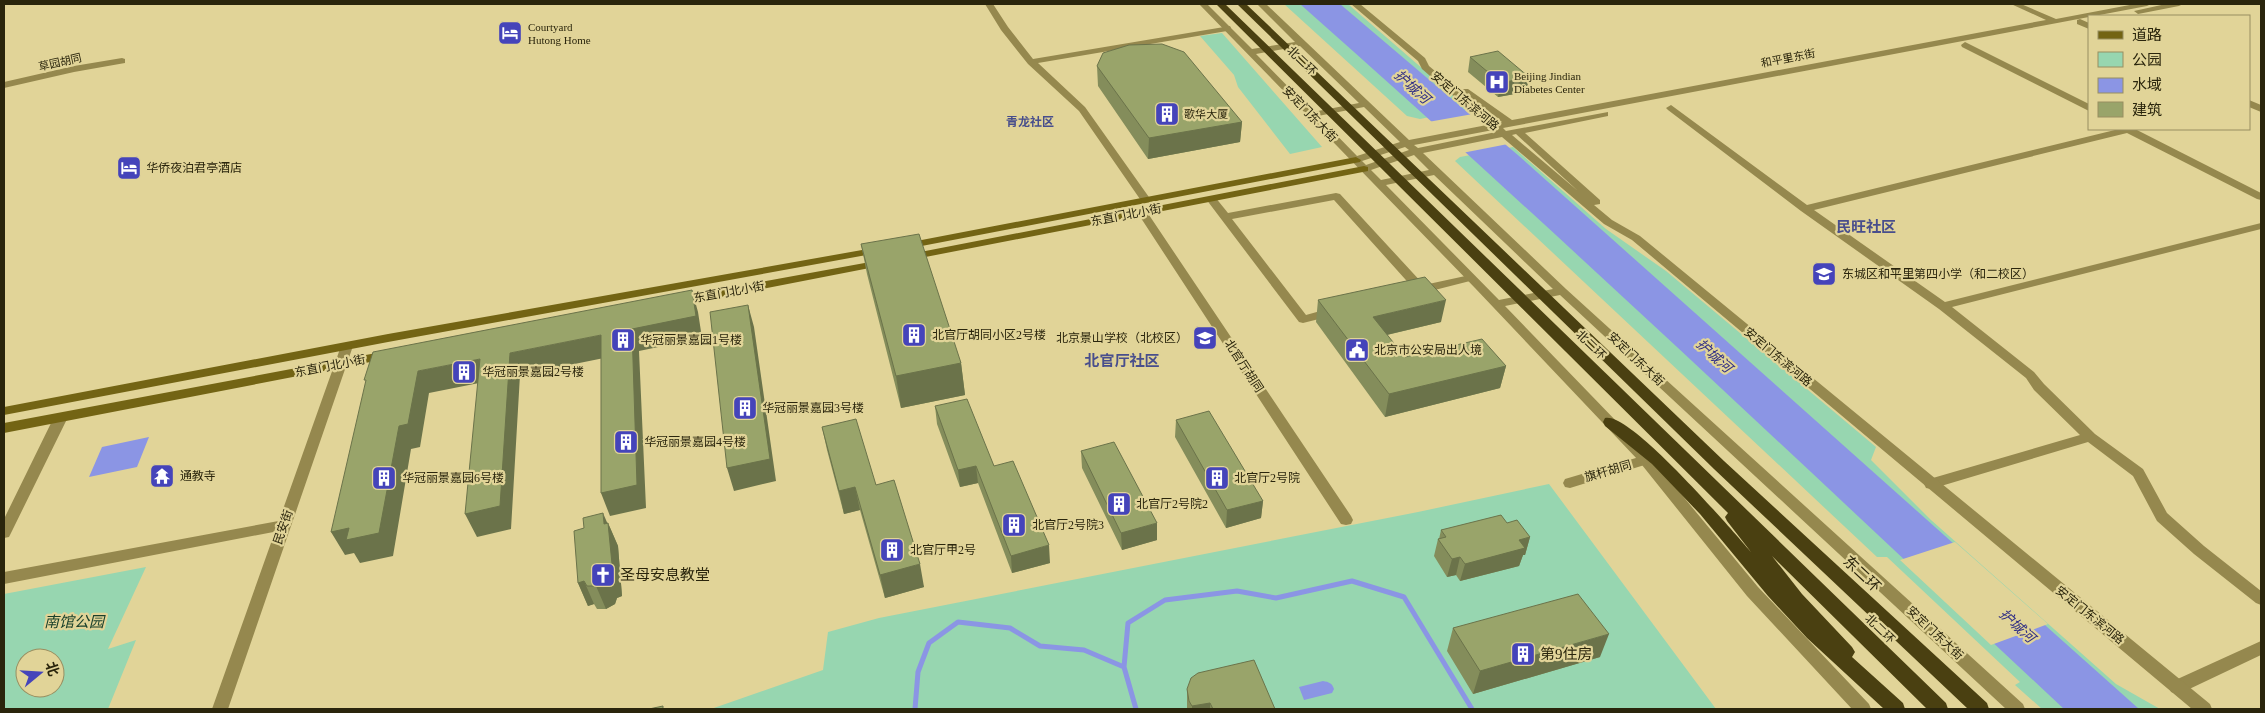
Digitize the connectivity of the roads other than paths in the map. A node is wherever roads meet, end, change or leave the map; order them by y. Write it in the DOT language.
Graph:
graph roads {
  1 [pos="989,4"];
  2 [pos="1203,4"];
  3 [pos="1220,4"];
  4 [pos="1241,4"];
  5 [pos="1261,4"];
  6 [pos="1355,4"];
  7 [pos="2015,4"];
  8 [pos="2147,4"];
  9 [pos="2178,4"];
  10 [pos="2117,15"];
  11 [pos="2053,21"];
  12 [pos="2084,21"];
  13 [pos="1227,28"];
  14 [pos="1302,43"];
  15 [pos="1965,44"];
  16 [pos="1250,52"];
  17 [pos="1422,60"];
  18 [pos="122,61"];
  19 [pos="1031,62"];
  20 [pos="4,85"];
  21 [pos="1367,104"];
  22 [pos="2088,107"];
  23 [pos="1671,108"];
  24 [pos="1311,115"];
  25 [pos="1512,129"];
  26 [pos="2125,130"];
  27 [pos="2131,130"];
  28 [pos="1408,143"];
  29 [pos="1417,151"];
  30 [pos="1356,160"];
  31 [pos="1364,169"];
  32 [pos="1438,171"];
  33 [pos="1379,184"];
  34 [pos="2261,197"];
  35 [pos="1211,199"];
  36 [pos="1144,206"];
  37 [pos="1805,209"];
  38 [pos="1225,216"];
  39 [pos="2261,226"];
  40 [pos="1636,238"];
  41 [pos="940,245"];
  42 [pos="1470,278"];
  43 [pos="1421,289"];
  44 [pos="1562,291"];
  45 [pos="1403,294"];
  46 [pos="663,304"];
  47 [pos="1496,304"];
  48 [pos="1943,306"];
  49 [pos="1340,310"];
  50 [pos="347,346"];
  51 [pos="401,352"];
  52 [pos="342,363"];
  53 [pos="4,411"];
  54 [pos="61,417"];
  55 [pos="1610,422"];
  56 [pos="4,428"];
  57 [pos="2090,437"];
  58 [pos="1646,460"];
  59 [pos="1720,465"];
  60 [pos="1570,483"];
  61 [pos="1709,484"];
  62 [pos="1931,484"];
  63 [pos="1346,520"];
  64 [pos="284,525"];
  65 [pos="4,533"];
  66 [pos="4,578"];
  67 [pos="2261,599"];
  68 [pos="2261,648"];
  69 [pos="2177,686"];
  70 [pos="220,709"];
  71 [pos="1863,709"];
  72 [pos="1898,709"];
  73 [pos="1939,709"];
  74 [pos="1980,709"];
  75 [pos="2017,709"];
  76 [pos="2204,709"];
  1 -- 19 [label="street, 北官厅胡同"];
  2 -- 13 [label="street, 安定门东大街"];
  3 -- 61 [label="highway, 北二环"];
  4 -- 59 [label="highway, 北二环"];
  5 -- 14 [label="street, 安定门东大街"];
  6 -- 17 [label="street, 安定门东滨河路"];
  7 -- 11 [label="street"];
  8 -- 11 [label="street, 和平里东街"];
  9 -- 10 [label="street"];
  11 -- 12 [label="street"];
  11 -- 25 [label="street, 和平里东街"];
  12 -- 15 [label="street, 和平里东街"];
  13 -- 16 [label="street, 安定门东大街"];
  13 -- 19 [label="street"];
  14 -- 16 [label="street"];
  14 -- 21 [label="street, 安定门东大街"];
  15 -- 22 [label="street"];
  15 -- 25 [label="street, 和平里东街"];
  16 -- 24 [label="street, 安定门东大街"];
  17 -- 25 [label="street"];
  17 -- 40 [label="street, 安定门东滨河路"];
  18 -- 20 [label="street, 草园胡同"];
  19 -- 36 [label="street, 北官厅胡同"];
  21 -- 24 [label="street"];
  21 -- 28 [label="street, 安定门东大街"];
  23 -- 37 [label="street"];
  24 -- 30 [label="street, 安定门东大街"];
  25 -- 28 [label="street, 和平里东街"];
  25 -- 29 [label="street, 和平里东街"];
  25 -- 40 [label="street"];
  26 -- 37 [label="street"];
  27 -- 34 [label="street"];
  28 -- 29 [label="street, 安定门东大街"];
  28 -- 30 [label="street, 和平里东街"];
  29 -- 31 [label="street, 和平里东街"];
  29 -- 32 [label="street, 安定门东大街"];
  30 -- 31 [label="street, 安定门东大街"];
  30 -- 36 [label="main road, 东直门北小街"];
  31 -- 33 [label="street, 安定门东大街"];
  31 -- 35 [label="main road, 东直门北小街"];
  32 -- 33 [label="street"];
  32 -- 44 [label="street, 安定门东大街"];
  33 -- 42 [label="street, 安定门东大街"];
  35 -- 36 [label="main road, 东直门北小街"];
  35 -- 38 [label="street"];
  36 -- 41 [label="main road, 东直门北小街"];
  36 -- 63 [label="street, 北官厅胡同"];
  37 -- 48 [label="street"];
  38 -- 43 [label="street"];
  38 -- 49 [label="street"];
  39 -- 48 [label="street"];
  40 -- 62 [label="street, 安定门东滨河路"];
  41 -- 46 [label="main road, 东直门北小街"];
  41 -- 50 [label="main road, 东直门北小街"];
  42 -- 43 [label="street"];
  42 -- 47 [label="street, 安定门东大街"];
  43 -- 45 [label="street"];
  44 -- 47 [label="street"];
  44 -- 75 [label="street, 安定门东大街"];
  47 -- 55 [label="street, 安定门东大街"];
  48 -- 57 [label="street"];
  50 -- 52 [label="street, 民安街"];
  50 -- 53 [label="main road, 东直门北小街"];
  51 -- 52 [label="main road, 东直门北小街"];
  52 -- 54 [label="main road, 东直门北小街"];
  52 -- 64 [label="street, 民安街"];
  54 -- 56 [label="main road, 东直门北小街"];
  54 -- 65 [label="street"];
  55 -- 58 [label="street, 安定门东大街"];
  55 -- 72 [label="highway"];
  57 -- 62 [label="street"];
  57 -- 67 [label="street"];
  58 -- 60 [label="street, 旗杆胡同"];
  58 -- 71 [label="street, 安定门东大街"];
  59 -- 74 [label="highway, 东二环"];
  61 -- 72 [label="highway"];
  61 -- 73 [label="highway, 北二环"];
  62 -- 69 [label="street, 安定门东滨河路"];
  64 -- 66 [label="street"];
  64 -- 70 [label="street, 民安街"];
  68 -- 69 [label="street"];
  69 -- 76 [label="street, 安定门东滨河路"];
}
